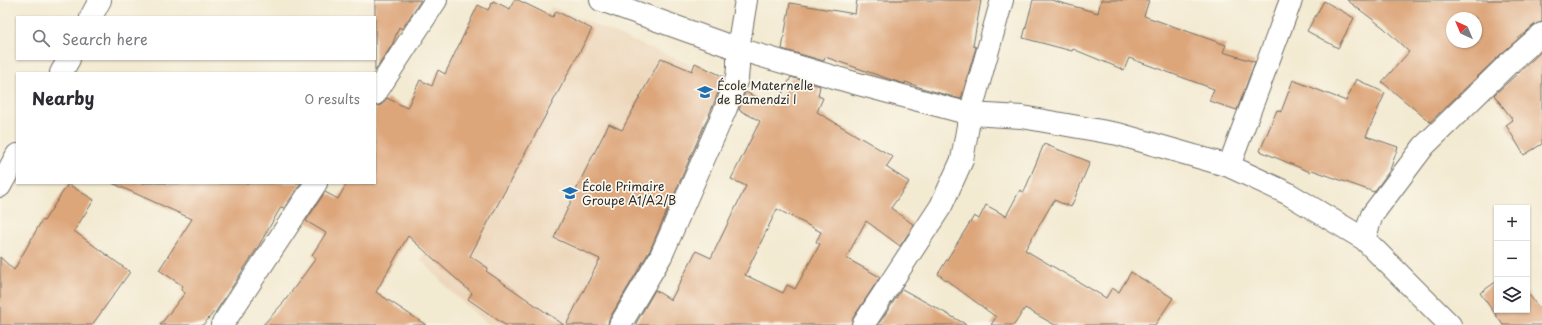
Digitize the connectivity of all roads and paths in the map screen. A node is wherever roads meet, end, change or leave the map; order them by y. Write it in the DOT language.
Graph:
graph roads {
  1 [pos="100,0"];
  2 [pos="436,0"];
  3 [pos="601,0"];
  4 [pos="746,0"];
  5 [pos="1002,0"];
  6 [pos="1291,0"];
  7 [pos="92,16"];
  8 [pos="1542,34"];
  9 [pos="738,49"];
  10 [pos="68,60"];
  11 [pos="62,72"];
  12 [pos="376,92"];
  13 [pos="970,114"];
  14 [pos="16,157"];
  15 [pos="1229,166"];
  16 [pos="315,184"];
  17 [pos="0,186"];
  18 [pos="1364,239"];
  19 [pos="222,325"];
  20 [pos="620,325"];
  21 [pos="863,325"];
  22 [pos="1450,325"];
  1 -- 7 [label="street"];
  2 -- 12 [label="street"];
  3 -- 9 [label="street"];
  4 -- 9 [label="street"];
  5 -- 13 [label="street"];
  6 -- 15 [label="street"];
  8 -- 18 [label="street"];
  9 -- 13 [label="street"];
  9 -- 20 [label="street"];
  10 -- 11 [label="street"];
  13 -- 15 [label="street"];
  13 -- 21 [label="street"];
  14 -- 17 [label="street"];
  15 -- 18 [label="street"];
  16 -- 19 [label="street"];
  18 -- 22 [label="street"];
}
